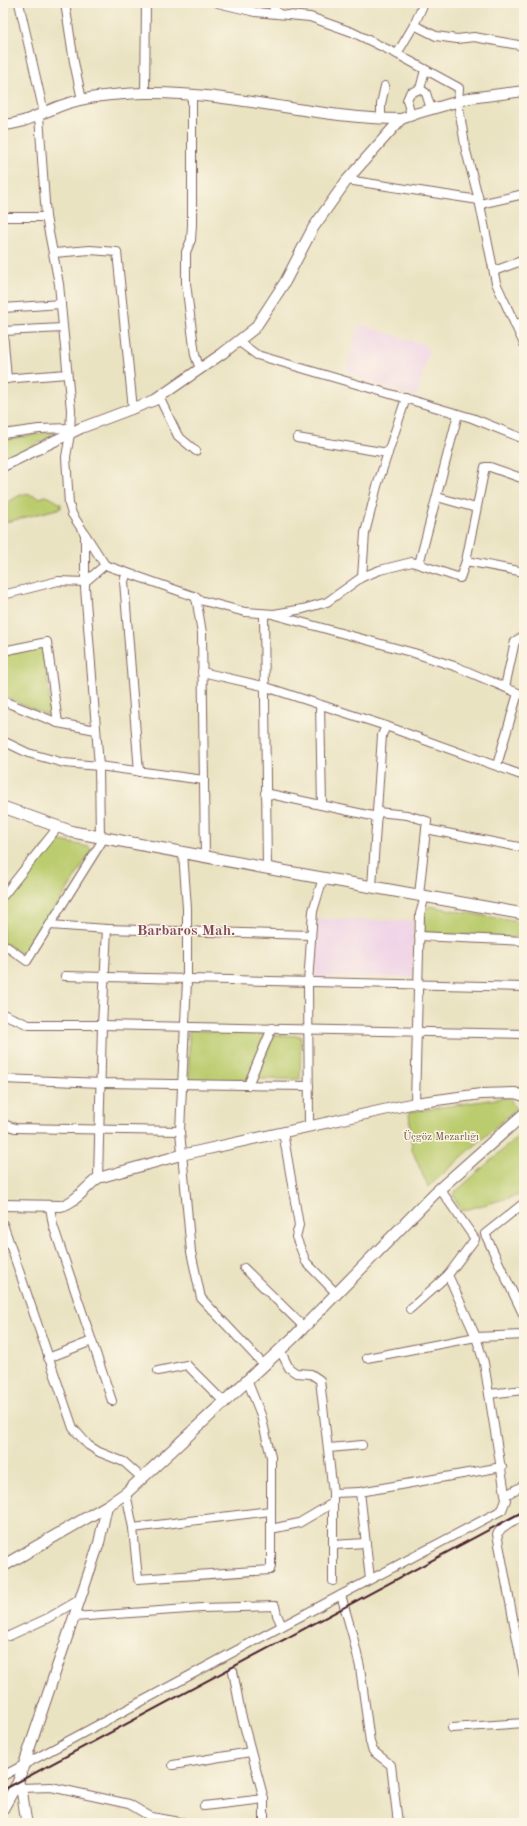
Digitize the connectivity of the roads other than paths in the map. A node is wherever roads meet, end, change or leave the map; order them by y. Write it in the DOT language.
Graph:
graph roads {
  1 [pos="19,3"];
  2 [pos="65,3"];
  3 [pos="146,3"];
  4 [pos="218,3"];
  5 [pos="270,3"];
  6 [pos="424,3"];
  7 [pos="278,14"];
  8 [pos="414,25"];
  9 [pos="524,46"];
  10 [pos="397,54"];
  11 [pos="426,70"];
  12 [pos="385,86"];
  13 [pos="420,89"];
  14 [pos="524,91"];
  15 [pos="145,93"];
  16 [pos="192,95"];
  17 [pos="82,100"];
  18 [pos="458,102"];
  19 [pos="431,109"];
  20 [pos="41,114"];
  21 [pos="411,115"];
  22 [pos="381,119"];
  23 [pos="401,119"];
  24 [pos="3,124"];
  25 [pos="347,180"];
  26 [pos="524,194"];
  27 [pos="479,202"];
  28 [pos="3,217"];
  29 [pos="46,217"];
  30 [pos="54,254"];
  31 [pos="524,260"];
  32 [pos="494,271"];
  33 [pos="61,304"];
  34 [pos="3,308"];
  35 [pos="524,321"];
  36 [pos="515,325"];
  37 [pos="63,328"];
  38 [pos="238,341"];
  39 [pos="524,344"];
  40 [pos="200,369"];
  41 [pos="67,374"];
  42 [pos="5,379"];
  43 [pos="159,397"];
  44 [pos="406,398"];
  45 [pos="133,408"];
  46 [pos="458,414"];
  47 [pos="70,431"];
  48 [pos="3,434"];
  49 [pos="297,438"];
  50 [pos="524,439"];
  51 [pos="196,450"];
  52 [pos="388,453"];
  53 [pos="3,466"];
  54 [pos="524,479"];
  55 [pos="437,497"];
  56 [pos="476,508"];
  57 [pos="85,536"];
  58 [pos="466,561"];
  59 [pos="419,564"];
  60 [pos="105,565"];
  61 [pos="524,572"];
  62 [pos="127,573"];
  63 [pos="362,577"];
  64 [pos="85,582"];
  65 [pos="3,595"];
  66 [pos="196,599"];
  67 [pos="264,614"];
  68 [pos="274,614"];
  69 [pos="524,636"];
  70 [pos="3,651"];
  71 [pos="202,672"];
  72 [pos="263,686"];
  73 [pos="505,687"];
  74 [pos="521,694"];
  75 [pos="3,701"];
  76 [pos="320,705"];
  77 [pos="58,723"];
  78 [pos="386,726"];
  79 [pos="96,730"];
  80 [pos="3,741"];
  81 [pos="497,765"];
  82 [pos="99,766"];
  83 [pos="139,772"];
  84 [pos="524,776"];
  85 [pos="204,780"];
  86 [pos="265,793"];
  87 [pos="322,805"];
  88 [pos="3,807"];
  89 [pos="377,815"];
  90 [pos="58,826"];
  91 [pos="426,829"];
  92 [pos="102,837"];
  93 [pos="524,848"];
  94 [pos="183,853"];
  95 [pos="205,857"];
  96 [pos="267,868"];
  97 [pos="323,878"];
  98 [pos="372,887"];
  99 [pos="3,896"];
  100 [pos="422,896"];
  101 [pos="524,914"];
  102 [pos="50,925"];
  103 [pos="107,930"];
  104 [pos="187,932"];
  105 [pos="311,935"];
  106 [pos="420,936"];
  107 [pos="524,941"];
  108 [pos="3,944"];
  109 [pos="65,976"];
  110 [pos="104,978"];
  111 [pos="187,980"];
  112 [pos="308,983"];
  113 [pos="418,985"];
  114 [pos="524,987"];
  115 [pos="3,1014"];
  116 [pos="102,1025"];
  117 [pos="184,1026"];
  118 [pos="272,1028"];
  119 [pos="308,1029"];
  120 [pos="417,1032"];
  121 [pos="524,1034"];
  122 [pos="3,1079"];
  123 [pos="102,1083"];
  124 [pos="183,1085"];
  125 [pos="248,1085"];
  126 [pos="309,1086"];
  127 [pos="524,1096"];
  128 [pos="416,1103"];
  129 [pos="524,1114"];
  130 [pos="3,1124"];
  131 [pos="309,1126"];
  132 [pos="100,1129"];
  133 [pos="180,1131"];
  134 [pos="283,1132"];
  135 [pos="181,1155"];
  136 [pos="98,1178"];
  137 [pos="440,1189"];
  138 [pos="524,1203"];
  139 [pos="3,1205"];
  140 [pos="50,1207"];
  141 [pos="3,1224"];
  142 [pos="485,1234"];
  143 [pos="475,1239"];
  144 [pos="244,1268"];
  145 [pos="448,1275"];
  146 [pos="336,1293"];
  147 [pos="410,1309"];
  148 [pos="524,1316"];
  149 [pos="304,1327"];
  150 [pos="524,1334"];
  151 [pos="476,1337"];
  152 [pos="92,1340"];
  153 [pos="280,1350"];
  154 [pos="48,1358"];
  155 [pos="367,1358"];
  156 [pos="264,1365"];
  157 [pos="158,1371"];
  158 [pos="247,1380"];
  159 [pos="524,1390"];
  160 [pos="489,1394"];
  161 [pos="112,1401"];
  162 [pos="224,1402"];
  163 [pos="362,1445"];
  164 [pos="328,1448"];
  165 [pos="502,1466"];
  166 [pos="142,1478"];
  167 [pos="524,1485"];
  168 [pos="360,1492"];
  169 [pos="126,1493"];
  170 [pos="333,1493"];
  171 [pos="506,1495"];
  172 [pos="333,1503"];
  173 [pos="107,1506"];
  174 [pos="270,1511"];
  175 [pos="524,1517"];
  176 [pos="133,1528"];
  177 [pos="271,1529"];
  178 [pos="365,1543"];
  179 [pos="333,1545"];
  180 [pos="3,1566"];
  181 [pos="370,1579"];
  182 [pos="333,1581"];
  183 [pos="341,1595"];
  184 [pos="79,1600"];
  185 [pos="74,1617"];
  186 [pos="282,1626"];
  187 [pos="9,1636"];
  188 [pos="233,1671"];
  189 [pos="524,1676"];
  190 [pos="524,1723"];
  191 [pos="452,1728"];
  192 [pos="250,1752"];
  193 [pos="23,1764"];
  194 [pos="173,1765"];
  195 [pos="3,1776"];
  196 [pos="19,1785"];
  197 [pos="264,1799"];
  198 [pos="204,1806"];
  199 [pos="3,1810"];
  200 [pos="149,1820"];
  201 [pos="27,1823"];
  202 [pos="186,1823"];
  203 [pos="264,1823"];
  204 [pos="398,1823"];
  1 -- 20 [label="street"];
  2 -- 17 [label="street"];
  3 -- 15 [label="street"];
  4 -- 7 [label="street"];
  5 -- 7 [label="street"];
  6 -- 8 [label="street"];
  7 -- 10 [label="street"];
  8 -- 9 [label="street"];
  8 -- 10 [label="street"];
  10 -- 11 [label="street"];
  11 -- 13 [label="street"];
  11 -- 18 [label="street"];
  12 -- 22 [label="street"];
  13 -- 19 [label="street"];
  13 -- 21 [label="street"];
  14 -- 18 [label="street"];
  15 -- 16 [label="street"];
  15 -- 17 [label="street"];
  16 -- 22 [label="street"];
  16 -- 40 [label="street"];
  17 -- 20 [label="street"];
  18 -- 19 [label="street"];
  18 -- 27 [label="street"];
  19 -- 21 [label="street"];
  20 -- 24 [label="street"];
  20 -- 29 [label="street"];
  21 -- 23 [label="street"];
  22 -- 23 [label="street"];
  23 -- 25 [label="street"];
  25 -- 27 [label="street"];
  25 -- 38 [label="street"];
  26 -- 27 [label="street"];
  27 -- 32 [label="street"];
  28 -- 29 [label="street"];
  29 -- 30 [label="street"];
  30 -- 33 [label="street"];
  30 -- 45 [label="street"];
  31 -- 32 [label="street"];
  32 -- 36 [label="street"];
  33 -- 34 [label="street"];
  33 -- 37 [label="street"];
  35 -- 36 [label="street"];
  36 -- 39 [label="street"];
  37 -- 41 [label="street"];
  37 -- 42 [label="street"];
  38 -- 40 [label="street"];
  38 -- 44 [label="street"];
  40 -- 43 [label="street"];
  41 -- 42 [label="street"];
  41 -- 47 [label="street"];
  43 -- 45 [label="street"];
  43 -- 51 [label="street"];
  44 -- 46 [label="street"];
  44 -- 52 [label="street"];
  45 -- 47 [label="street"];
  46 -- 50 [label="street"];
  46 -- 55 [label="street"];
  47 -- 48 [label="street"];
  47 -- 53 [label="street"];
  47 -- 57 [label="street"];
  49 -- 52 [label="street"];
  52 -- 63 [label="street"];
  54 -- 56 [label="street"];
  55 -- 56 [label="street"];
  55 -- 59 [label="street"];
  56 -- 58 [label="street"];
  57 -- 60 [label="street"];
  57 -- 64 [label="street"];
  58 -- 59 [label="street"];
  58 -- 61 [label="street"];
  59 -- 63 [label="street"];
  60 -- 62 [label="street"];
  60 -- 64 [label="street"];
  62 -- 66 [label="street"];
  62 -- 83 [label="street"];
  63 -- 68 [label="street"];
  64 -- 65 [label="street"];
  64 -- 79 [label="street"];
  66 -- 67 [label="street"];
  66 -- 71 [label="street"];
  67 -- 68 [label="street"];
  67 -- 72 [label="street"];
  68 -- 73 [label="street"];
  69 -- 73 [label="street"];
  70 -- 77 [label="street"];
  71 -- 72 [label="street"];
  71 -- 85 [label="street"];
  72 -- 76 [label="street"];
  72 -- 86 [label="street"];
  73 -- 74 [label="street"];
  74 -- 81 [label="street"];
  75 -- 77 [label="street"];
  76 -- 78 [label="street"];
  76 -- 87 [label="street"];
  77 -- 79 [label="street"];
  78 -- 81 [label="street"];
  78 -- 89 [label="street"];
  79 -- 82 [label="street"];
  80 -- 82 [label="street"];
  81 -- 84 [label="street"];
  82 -- 83 [label="street"];
  82 -- 92 [label="street"];
  83 -- 85 [label="street"];
  85 -- 95 [label="street"];
  86 -- 87 [label="street"];
  86 -- 96 [label="street"];
  87 -- 89 [label="street"];
  88 -- 90 [label="main road"];
  89 -- 91 [label="street"];
  89 -- 98 [label="street"];
  90 -- 92 [label="main road"];
  90 -- 99 [label="street"];
  91 -- 93 [label="street"];
  91 -- 100 [label="street"];
  92 -- 94 [label="main road"];
  92 -- 102 [label="street"];
  94 -- 95 [label="main road"];
  94 -- 104 [label="street"];
  95 -- 96 [label="main road"];
  96 -- 97 [label="main road"];
  97 -- 98 [label="main road"];
  97 -- 105 [label="street"];
  98 -- 100 [label="main road"];
  100 -- 101 [label="main road"];
  100 -- 106 [label="street"];
  102 -- 103 [label="street"];
  102 -- 108 [label="street"];
  103 -- 104 [label="street"];
  103 -- 110 [label="street"];
  104 -- 105 [label="street"];
  104 -- 111 [label="street"];
  105 -- 112 [label="street"];
  106 -- 107 [label="street"];
  106 -- 113 [label="street"];
  109 -- 110 [label="street"];
  110 -- 111 [label="street"];
  110 -- 116 [label="street"];
  111 -- 112 [label="street"];
  111 -- 117 [label="street"];
  112 -- 113 [label="street"];
  112 -- 119 [label="street"];
  113 -- 114 [label="street"];
  113 -- 120 [label="street"];
  115 -- 116 [label="street"];
  116 -- 117 [label="street"];
  116 -- 123 [label="street"];
  117 -- 118 [label="street"];
  117 -- 124 [label="street"];
  118 -- 119 [label="street"];
  118 -- 125 [label="street"];
  119 -- 120 [label="street"];
  119 -- 126 [label="street"];
  120 -- 121 [label="street"];
  120 -- 128 [label="street"];
  122 -- 123 [label="street"];
  123 -- 124 [label="street"];
  123 -- 132 [label="street"];
  124 -- 125 [label="street"];
  124 -- 133 [label="street"];
  125 -- 126 [label="street"];
  126 -- 131 [label="street"];
  127 -- 128 [label="street"];
  128 -- 131 [label="street"];
  129 -- 137 [label="main road"];
  130 -- 132 [label="street"];
  131 -- 134 [label="street"];
  132 -- 133 [label="street"];
  132 -- 136 [label="street"];
  133 -- 135 [label="street"];
  134 -- 135 [label="street"];
  134 -- 146 [label="street"];
  135 -- 136 [label="street"];
  135 -- 156 [label="street"];
  136 -- 140 [label="street"];
  137 -- 143 [label="street"];
  137 -- 146 [label="main road"];
  138 -- 142 [label="street"];
  139 -- 140 [label="street"];
  140 -- 152 [label="street"];
  141 -- 154 [label="street"];
  142 -- 143 [label="street"];
  142 -- 148 [label="street"];
  143 -- 145 [label="street"];
  144 -- 149 [label="street"];
  145 -- 147 [label="street"];
  145 -- 151 [label="street"];
  146 -- 149 [label="main road"];
  149 -- 153 [label="main road"];
  150 -- 151 [label="street"];
  151 -- 155 [label="street"];
  151 -- 160 [label="street"];
  152 -- 154 [label="street"];
  152 -- 161 [label="street"];
  153 -- 156 [label="main road"];
  153 -- 164 [label="street"];
  154 -- 166 [label="street"];
  156 -- 158 [label="main road"];
  157 -- 162 [label="street"];
  158 -- 162 [label="main road"];
  158 -- 174 [label="street"];
  159 -- 160 [label="street"];
  160 -- 165 [label="street"];
  162 -- 166 [label="main road"];
  163 -- 164 [label="street"];
  164 -- 170 [label="street"];
  165 -- 168 [label="street"];
  165 -- 171 [label="street"];
  166 -- 169 [label="main road"];
  167 -- 171 [label="street"];
  168 -- 170 [label="street"];
  168 -- 178 [label="street"];
  169 -- 173 [label="main road"];
  169 -- 176 [label="street"];
  170 -- 172 [label="street"];
  171 -- 181 [label="street"];
  172 -- 177 [label="street"];
  172 -- 179 [label="street"];
  173 -- 180 [label="main road"];
  173 -- 184 [label="street"];
  174 -- 176 [label="street"];
  174 -- 177 [label="street"];
  175 -- 189 [label="street"];
  176 -- 177 [label="street"];
  178 -- 179 [label="street"];
  178 -- 181 [label="street"];
  179 -- 182 [label="street"];
  181 -- 183 [label="street"];
  183 -- 186 [label="street"];
  183 -- 204 [label="street"];
  184 -- 185 [label="street"];
  184 -- 187 [label="street"];
  185 -- 186 [label="street"];
  185 -- 193 [label="street"];
  186 -- 193 [label="street"];
  188 -- 192 [label="street"];
  190 -- 191 [label="street"];
  192 -- 194 [label="street"];
  192 -- 197 [label="street"];
  193 -- 195 [label="street"];
  193 -- 196 [label="street"];
  196 -- 199 [label="street"];
  196 -- 200 [label="street"];
  196 -- 201 [label="street"];
  197 -- 198 [label="street"];
  197 -- 203 [label="street"];
  200 -- 202 [label="street"];
}
